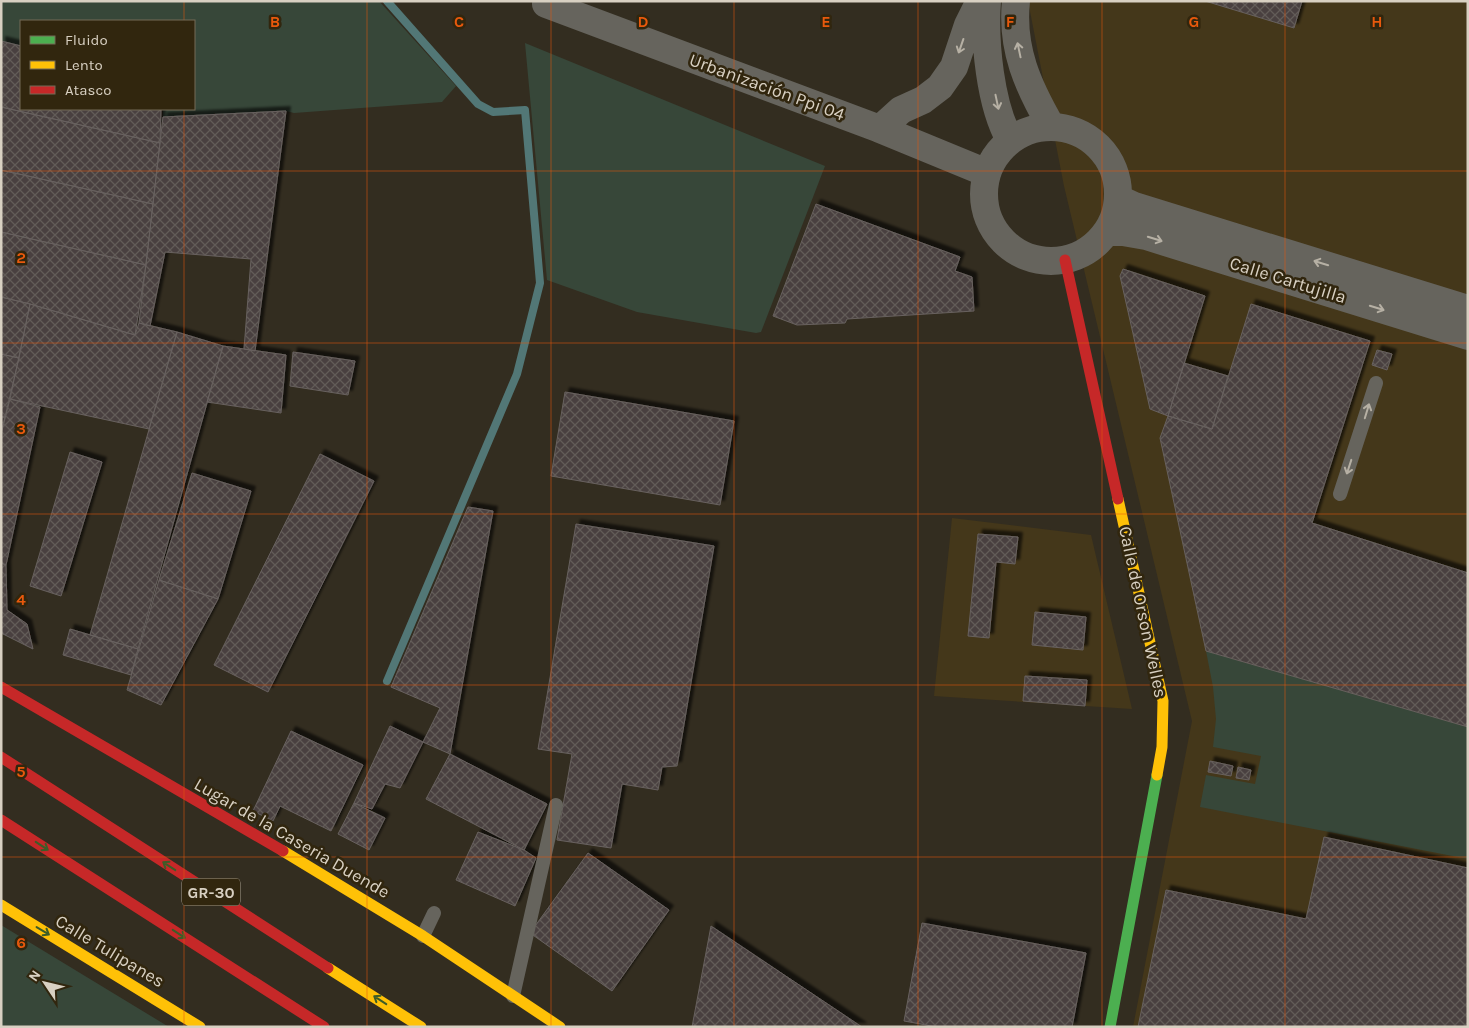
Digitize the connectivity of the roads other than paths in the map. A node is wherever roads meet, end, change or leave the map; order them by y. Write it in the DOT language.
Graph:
graph roads {
  1 [pos="980,1"];
  2 [pos="987,1"];
  3 [pos="1016,1"];
  4 [pos="546,4"];
  5 [pos="1051,126"];
  6 [pos="880,129"];
  7 [pos="1010,140"];
  8 [pos="987,173"];
  9 [pos="1119,199"];
  10 [pos="1107,232"];
  11 [pos="1065,260"];
  12 [pos="1468,308"];
  13 [pos="1468,336"];
  14 [pos="1376,383"];
  15 [pos="1340,494"];
  16 [pos="1,688"];
  17 [pos="1,757"];
  18 [pos="556,805"];
  19 [pos="1,820"];
  20 [pos="1,905"];
  21 [pos="434,913"];
  22 [pos="423,936"];
  23 [pos="513,996"];
  24 [pos="200,1027"];
  25 [pos="324,1027"];
  26 [pos="421,1027"];
  27 [pos="560,1027"];
  28 [pos="1110,1027"];
  1 -- 6 [label="street, one-way"];
  2 -- 7 [label="street, one-way"];
  5 -- 3 [label="street, one-way"];
  4 -- 6 [label="street, Urbanización Ppi 04"];
  5 -- 7 [label="street"];
  5 -- 9 [label="street"];
  6 -- 8 [label="street, Urbanización Ppi 04"];
  7 -- 8 [label="street"];
  8 -- 11 [label="street"];
  9 -- 10 [label="street"];
  12 -- 9 [label="street, Calle Cartujilla, one-way"];
  10 -- 11 [label="street"];
  10 -- 13 [label="street, Calle Cartujilla, one-way"];
  11 -- 28 [label="main road, Calle de Orson Welles"];
  14 -- 15 [label="lane"];
  16 -- 22 [label="main road, Lugar de la Caseria Duende"];
  26 -- 17 [label="main road, GR-30, one-way"];
  18 -- 23 [label="lane"];
  19 -- 25 [label="main road, GR-30, one-way"];
  20 -- 24 [label="main road, Calle Tulipanes, one-way"];
  21 -- 22 [label="lane"];
  22 -- 23 [label="main road, Lugar de la Caseria Duende"];
  23 -- 27 [label="main road, Lugar de la Caseria Duende"];
}
